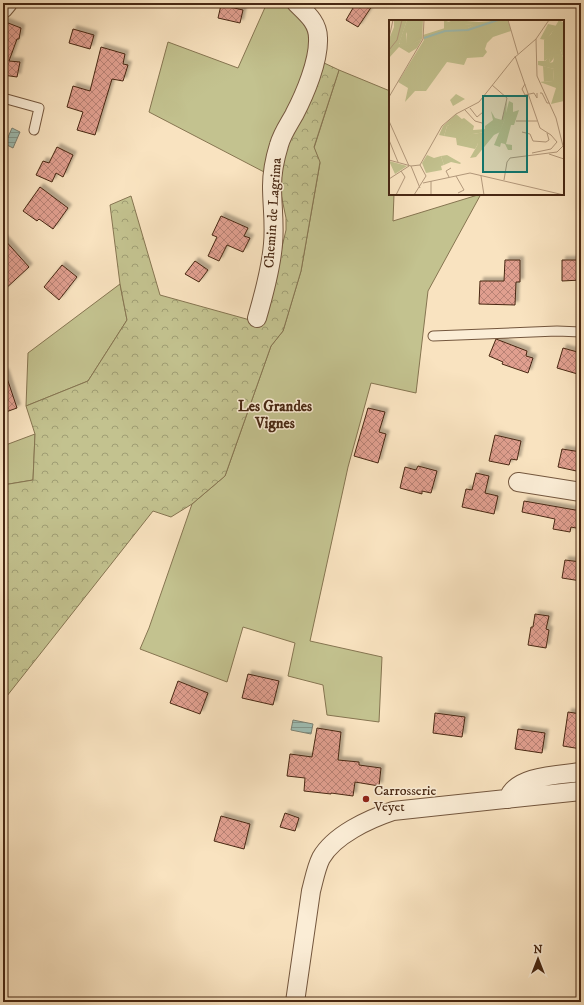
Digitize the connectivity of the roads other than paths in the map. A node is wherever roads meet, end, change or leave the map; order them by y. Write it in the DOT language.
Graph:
graph roads {
  1 [pos="8,3"];
  2 [pos="296,3"];
  3 [pos="3,9"];
  4 [pos="3,98"];
  5 [pos="34,130"];
  6 [pos="257,318"];
  7 [pos="581,332"];
  8 [pos="433,336"];
  9 [pos="518,482"];
  10 [pos="581,492"];
  11 [pos="581,772"];
  12 [pos="581,791"];
  13 [pos="508,799"];
  14 [pos="295,1002"];
  1 -- 3 [label="street"];
  2 -- 6 [label="street, Chemin de Lagrima"];
  4 -- 5 [label="lane"];
  7 -- 8 [label="lane"];
  9 -- 10 [label="street"];
  11 -- 13 [label="street"];
  12 -- 13 [label="street"];
  13 -- 14 [label="street"];
}
